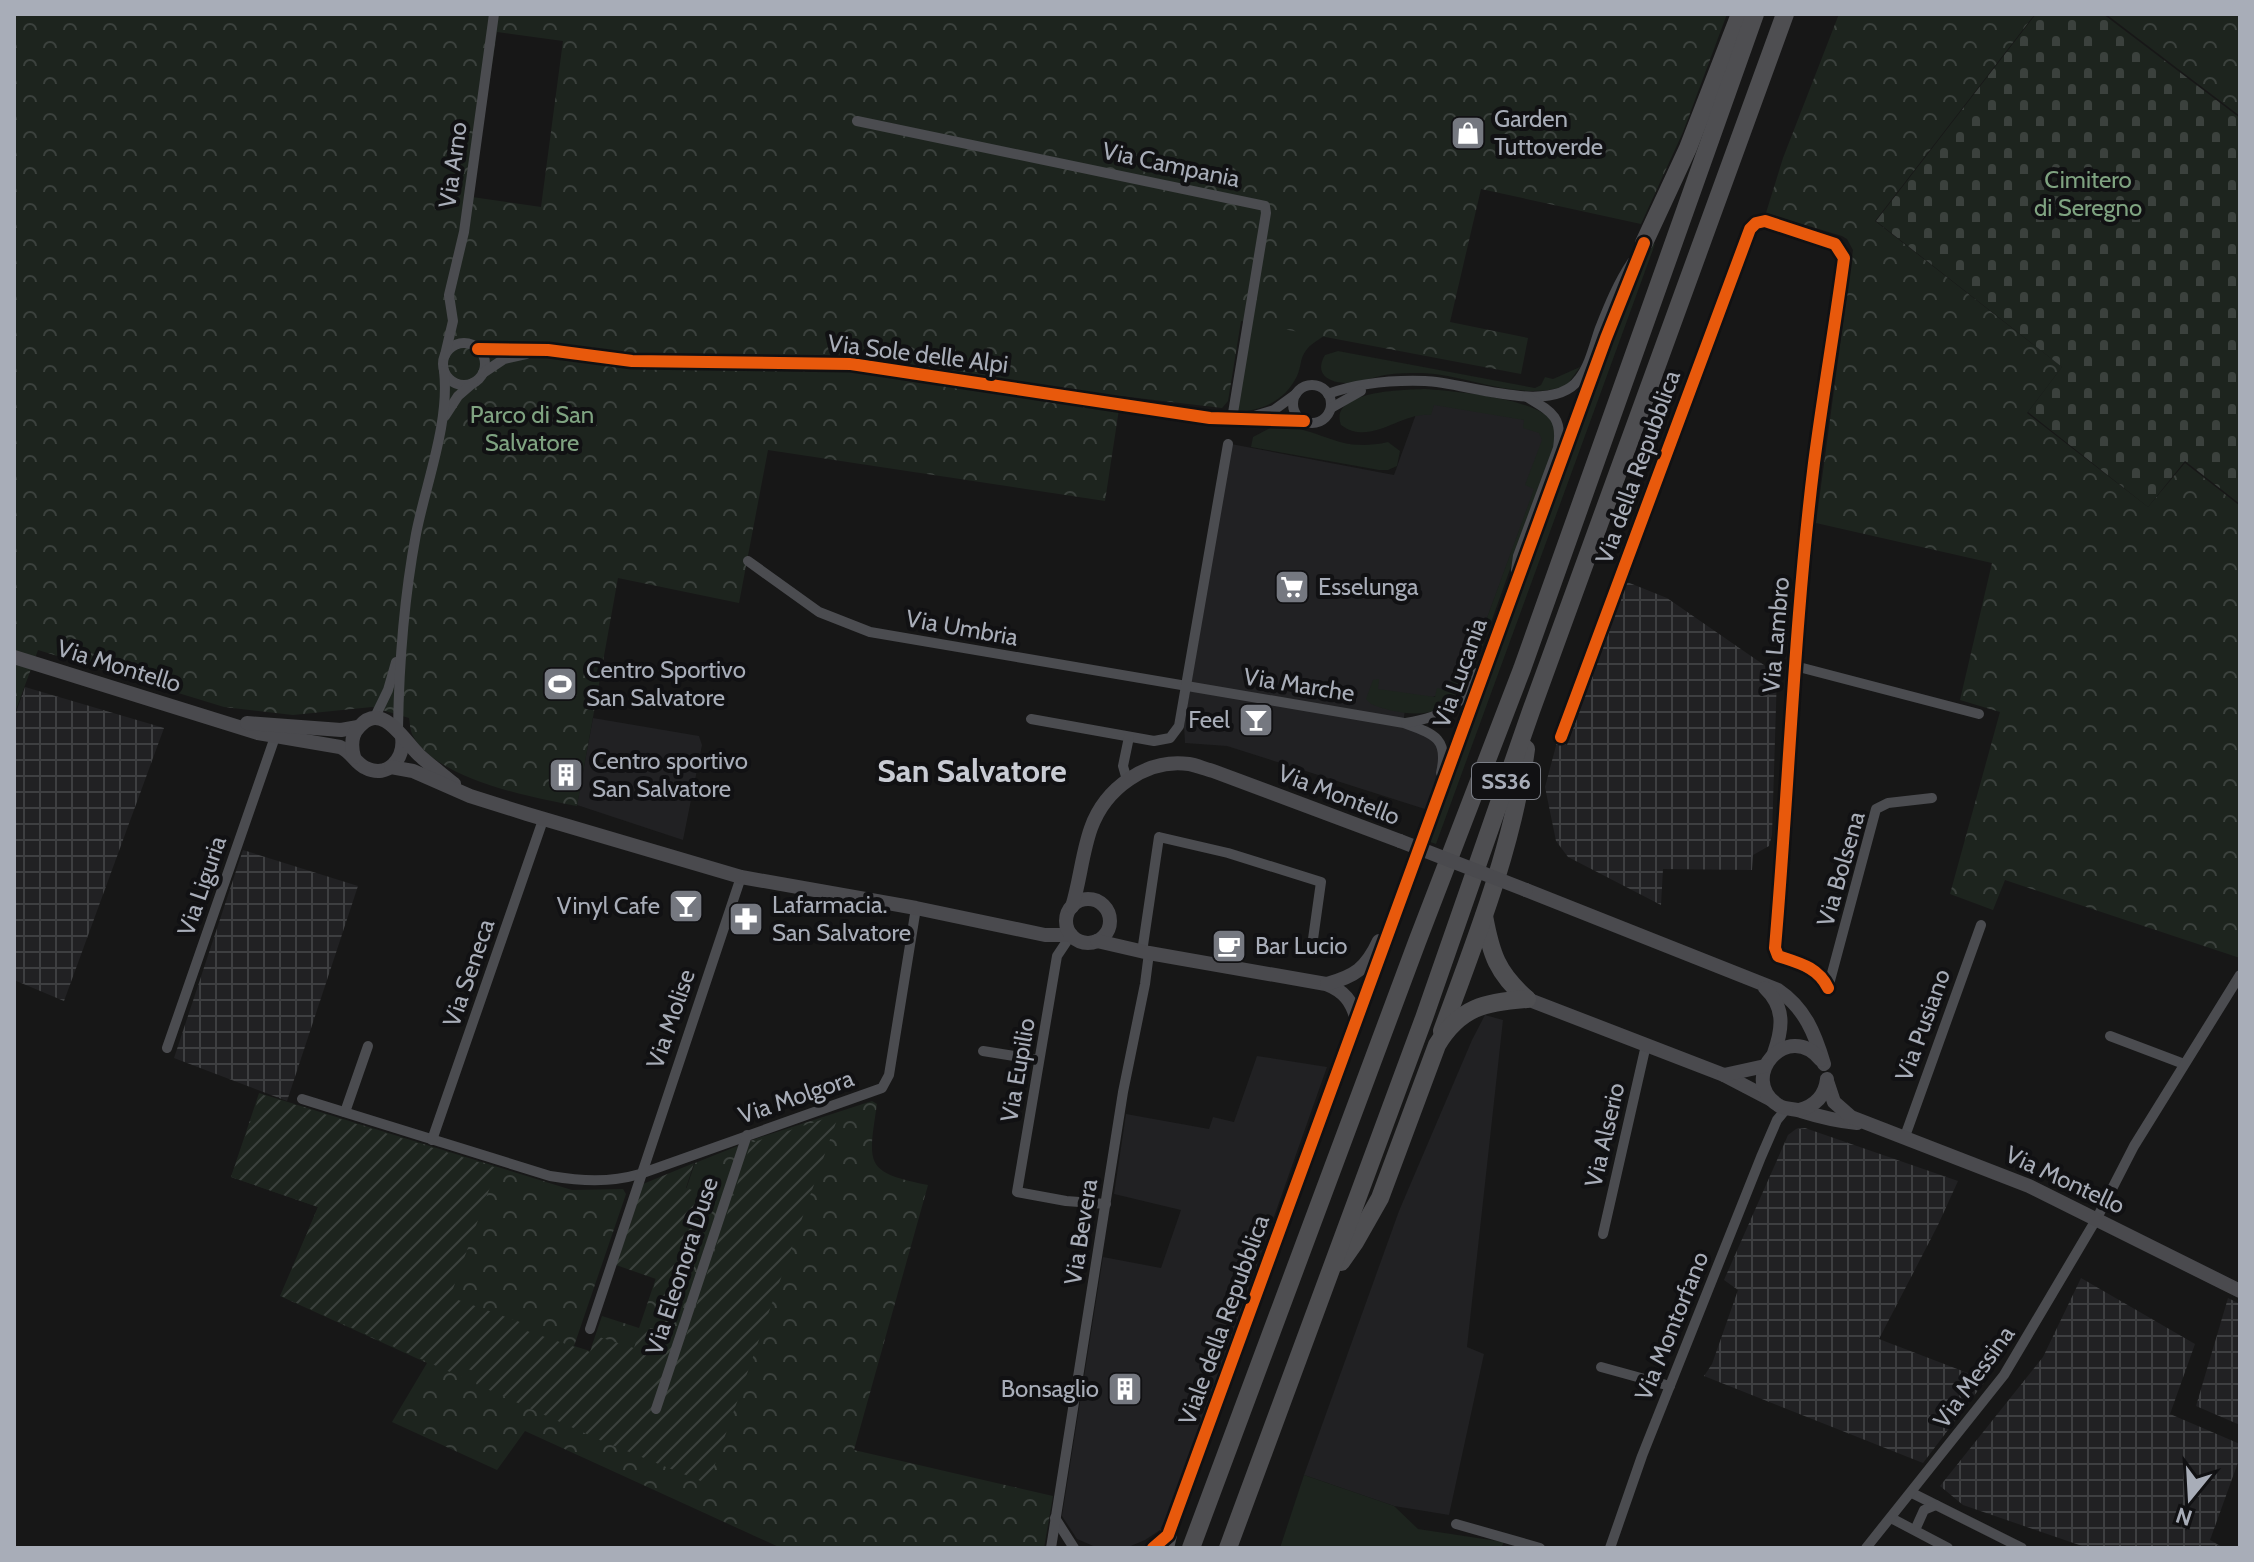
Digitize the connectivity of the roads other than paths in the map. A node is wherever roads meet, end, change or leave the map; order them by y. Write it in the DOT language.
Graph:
graph roads {
  1 [pos="494,14"];
  2 [pos="1740,14"];
  3 [pos="1755,14"];
  4 [pos="1785,14"];
  5 [pos="857,121"];
  6 [pos="1644,243"];
  7 [pos="1844,258"];
  8 [pos="453,321"];
  9 [pos="474,346"];
  10 [pos="548,350"];
  11 [pos="445,355"];
  12 [pos="444,371"];
  13 [pos="483,373"];
  14 [pos="1386,382"];
  15 [pos="473,383"];
  16 [pos="1298,393"];
  17 [pos="1328,394"];
  18 [pos="1526,397"];
  19 [pos="1331,408"];
  20 [pos="1232,419"];
  21 [pos="1304,421"];
  22 [pos="439,429"];
  23 [pos="1228,444"];
  24 [pos="748,561"];
  25 [pos="1512,593"];
  26 [pos="402,645"];
  27 [pos="14,657"];
  28 [pos="1795,666"];
  29 [pos="1187,687"];
  30 [pos="1531,711"];
  31 [pos="1979,714"];
  32 [pos="212,718"];
  33 [pos="374,719"];
  34 [pos="1031,719"];
  35 [pos="1404,723"];
  36 [pos="358,727"];
  37 [pos="341,730"];
  38 [pos="400,733"];
  39 [pos="275,737"];
  40 [pos="1129,737"];
  41 [pos="1561,737"];
  42 [pos="354,757"];
  43 [pos="391,767"];
  44 [pos="1127,780"];
  45 [pos="470,796"];
  46 [pos="1932,798"];
  47 [pos="543,820"];
  48 [pos="1430,821"];
  49 [pos="1083,865"];
  50 [pos="1410,876"];
  51 [pos="741,877"];
  52 [pos="1097,901"];
  53 [pos="916,908"];
  54 [pos="1070,909"];
  55 [pos="1484,916"];
  56 [pos="1981,925"];
  57 [pos="1110,926"];
  58 [pos="1038,933"];
  59 [pos="1071,935"];
  60 [pos="1313,939"];
  61 [pos="1097,941"];
  62 [pos="1141,951"];
  63 [pos="1057,956"];
  64 [pos="2240,975"];
  65 [pos="1759,982"];
  66 [pos="1326,984"];
  67 [pos="1827,991"];
  68 [pos="2227,995"];
  69 [pos="1527,999"];
  70 [pos="2240,1000"];
  71 [pos="1357,1021"];
  72 [pos="2110,1036"];
  73 [pos="1437,1045"];
  74 [pos="1646,1045"];
  75 [pos="368,1046"];
  76 [pos="167,1048"];
  77 [pos="983,1051"];
  78 [pos="1774,1053"];
  79 [pos="1039,1060"];
  80 [pos="1824,1064"];
  81 [pos="2184,1064"];
  82 [pos="1765,1066"];
  83 [pos="1724,1075"];
  84 [pos="1827,1081"];
  85 [pos="302,1099"];
  86 [pos="1782,1108"];
  87 [pos="345,1112"];
  88 [pos="1321,1120"];
  89 [pos="1865,1124"];
  90 [pos="747,1135"];
  91 [pos="1904,1139"];
  92 [pos="432,1140"];
  93 [pos="640,1174"];
  94 [pos="1106,1204"];
  95 [pos="2097,1218"];
  96 [pos="1603,1234"];
  97 [pos="1330,1272"];
  98 [pos="2240,1291"];
  99 [pos="590,1329"];
  100 [pos="1601,1367"];
  101 [pos="1670,1386"];
  102 [pos="656,1409"];
  103 [pos="1912,1493"];
  104 [pos="1936,1505"];
  105 [pos="1055,1518"];
  106 [pos="1891,1518"];
  107 [pos="1456,1524"];
  108 [pos="1915,1530"];
  109 [pos="1162,1544"];
  110 [pos="1075,1546"];
  111 [pos="1051,1548"];
  112 [pos="1191,1548"];
  113 [pos="1228,1548"];
  114 [pos="1540,1548"];
  115 [pos="1610,1548"];
  116 [pos="1866,1548"];
  117 [pos="1948,1548"];
  118 [pos="2022,1548"];
  1 -- 8 [label="street, Via Arno"];
  2 -- 6 [label="highway"];
  3 -- 112 [label="highway, SS36"];
  4 -- 30 [label="highway, SS36"];
  5 -- 20 [label="street, Via Campania"];
  6 -- 18 [label="street"];
  6 -- 25 [label="street, Via Lucania"];
  7 -- 28 [label="street, Via Lambro"];
  7 -- 41 [label="street, Via della Repubblica"];
  8 -- 9 [label="street"];
  8 -- 11 [label="street, Via Arno"];
  9 -- 10 [label="street"];
  9 -- 11 [label="street"];
  9 -- 13 [label="street"];
  10 -- 13 [label="street"];
  10 -- 20 [label="street, Via Sole delle Alpi"];
  11 -- 12 [label="street"];
  12 -- 15 [label="street"];
  12 -- 22 [label="street"];
  13 -- 15 [label="street"];
  14 -- 17 [label="street, Via Sole delle Alpi"];
  14 -- 18 [label="street, Via Sole delle Alpi"];
  14 -- 19 [label="street, Via Sole delle Alpi"];
  15 -- 22 [label="street"];
  16 -- 17 [label="street, Via Sole delle Alpi"];
  16 -- 20 [label="street, Via Sole delle Alpi"];
  16 -- 21 [label="street"];
  17 -- 19 [label="street"];
  18 -- 25 [label="street, Via Marche"];
  19 -- 21 [label="street, Via Sole delle Alpi"];
  20 -- 21 [label="street, Via Sole delle Alpi"];
  22 -- 26 [label="street"];
  23 -- 29 [label="street"];
  24 -- 29 [label="street, Via Umbria"];
  25 -- 35 [label="street, Via Marche"];
  25 -- 48 [label="street, Via Lucania"];
  26 -- 33 [label="street"];
  26 -- 38 [label="street"];
  27 -- 32 [label="street, Via Montello"];
  28 -- 31 [label="street"];
  28 -- 67 [label="street, Via Lambro"];
  29 -- 35 [label="street, Via Marche"];
  29 -- 40 [label="street"];
  30 -- 55 [label="highway"];
  30 -- 97 [label="highway, SS36"];
  32 -- 37 [label="street, Via Montello"];
  32 -- 39 [label="street, Via Montello"];
  33 -- 36 [label="street"];
  33 -- 38 [label="street"];
  34 -- 40 [label="street"];
  35 -- 48 [label="street, Via Marche"];
  36 -- 37 [label="street, Via Montello"];
  36 -- 42 [label="street"];
  37 -- 39 [label="street, Via Montello"];
  38 -- 43 [label="street"];
  38 -- 45 [label="street"];
  39 -- 42 [label="street, Via Montello"];
  39 -- 76 [label="street, Via Liguria"];
  40 -- 44 [label="street"];
  42 -- 43 [label="street"];
  43 -- 45 [label="street"];
  44 -- 49 [label="street, Via Montello"];
  44 -- 65 [label="street, Via Montello, bridge"];
  45 -- 47 [label="street"];
  46 -- 67 [label="street, Via Bolsena"];
  47 -- 51 [label="street"];
  47 -- 92 [label="street, Via Seneca"];
  48 -- 50 [label="street, Via Lucania"];
  49 -- 52 [label="street"];
  49 -- 54 [label="street, Via Montello"];
  50 -- 66 [label="street"];
  50 -- 71 [label="street, Via Lucania"];
  51 -- 53 [label="street"];
  51 -- 93 [label="street, Via Molise"];
  52 -- 54 [label="street"];
  52 -- 57 [label="street"];
  53 -- 58 [label="street"];
  53 -- 90 [label="street, Via Molgora"];
  54 -- 58 [label="street"];
  54 -- 59 [label="street"];
  55 -- 69 [label="highway"];
  55 -- 73 [label="highway"];
  56 -- 91 [label="street, Via Pusiano"];
  57 -- 61 [label="street"];
  57 -- 62 [label="street"];
  58 -- 59 [label="street"];
  58 -- 63 [label="street"];
  59 -- 61 [label="street"];
  59 -- 63 [label="street, Via Eupilio"];
  60 -- 62 [label="street, Via Bevera"];
  61 -- 62 [label="street"];
  62 -- 66 [label="street"];
  62 -- 94 [label="street, Via Bevera"];
  63 -- 79 [label="street, Via Eupilio"];
  64 -- 68 [label="street, Via Messina"];
  65 -- 78 [label="street"];
  65 -- 80 [label="street, Via Montello"];
  66 -- 71 [label="street"];
  68 -- 70 [label="street"];
  68 -- 81 [label="street, Via Messina"];
  69 -- 73 [label="highway"];
  69 -- 74 [label="street, Via Montello"];
  71 -- 88 [label="street, Via Lucania"];
  72 -- 81 [label="street"];
  73 -- 97 [label="highway"];
  74 -- 83 [label="street, Via Montello"];
  74 -- 96 [label="street, Via Alserio"];
  75 -- 87 [label="street"];
  77 -- 79 [label="street"];
  78 -- 80 [label="street"];
  78 -- 82 [label="street"];
  79 -- 94 [label="street, Via Eupilio"];
  80 -- 84 [label="street"];
  81 -- 95 [label="street, Via Messina"];
  82 -- 83 [label="street"];
  82 -- 86 [label="street"];
  83 -- 86 [label="street, Via Montello"];
  84 -- 86 [label="street"];
  84 -- 89 [label="street, Via Montello"];
  85 -- 87 [label="street, Via Molgora"];
  86 -- 89 [label="street, Via Montello"];
  86 -- 101 [label="street, Via Montorfano"];
  87 -- 92 [label="street, Via Molgora"];
  88 -- 109 [label="street, Viale della Repubblica"];
  89 -- 91 [label="street, Via Montello"];
  90 -- 93 [label="street, Via Molgora"];
  90 -- 102 [label="street, Via Eleonora Duse"];
  91 -- 95 [label="street, Via Montello"];
  92 -- 93 [label="street, Via Molgora"];
  93 -- 99 [label="street"];
  94 -- 105 [label="street, Via Bevera"];
  95 -- 98 [label="street, Via Montello"];
  95 -- 103 [label="street, Via Messina"];
  97 -- 113 [label="highway, SS36"];
  100 -- 101 [label="street"];
  101 -- 115 [label="street, Via Montorfano"];
  103 -- 104 [label="street"];
  103 -- 106 [label="street, Via Messina"];
  104 -- 108 [label="street"];
  104 -- 118 [label="street"];
  105 -- 110 [label="street"];
  105 -- 111 [label="street, Via Bevera"];
  106 -- 108 [label="street"];
  106 -- 116 [label="street, Via Messina"];
  107 -- 114 [label="street"];
  108 -- 117 [label="street"];
}
